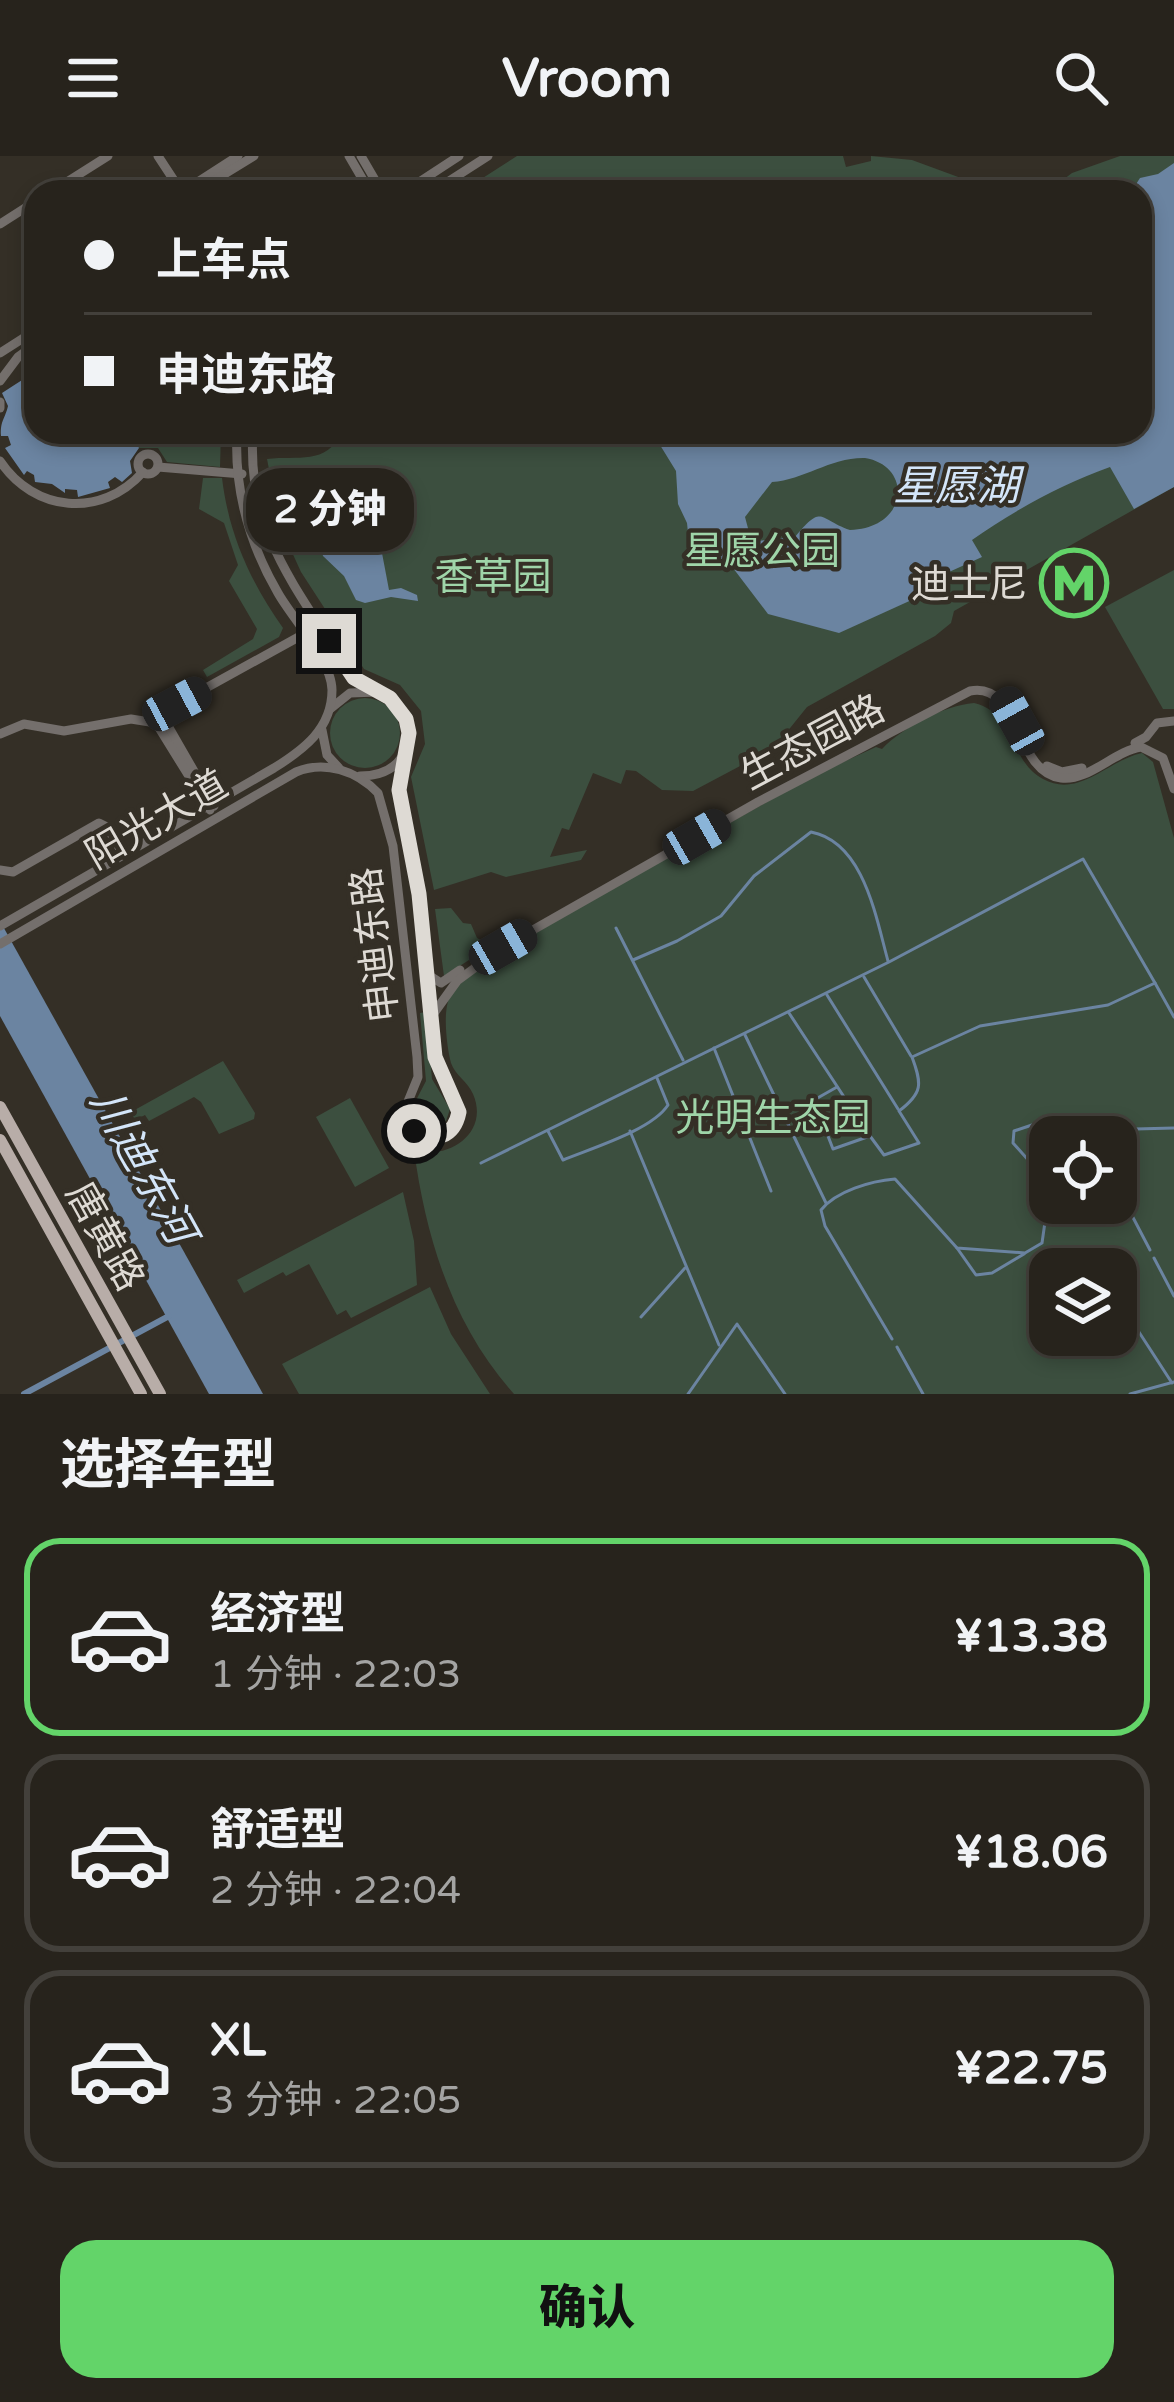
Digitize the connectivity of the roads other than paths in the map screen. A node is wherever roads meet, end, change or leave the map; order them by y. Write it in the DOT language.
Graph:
graph roads {
  1 [pos="108,156"];
  2 [pos="238,156"];
  3 [pos="254,156"];
  4 [pos="459,156"];
  5 [pos="488,156"];
  6 [pos="70,180"];
  7 [pos="207,180"];
  8 [pos="212,180"];
  9 [pos="422,180"];
  10 [pos="451,180"];
  11 [pos="24,355"];
  12 [pos="1,375"];
  13 [pos="237,444"];
  14 [pos="253,444"];
  15 [pos="0,461"];
  16 [pos="253,474"];
  17 [pos="236,475"];
  18 [pos="304,634"];
  19 [pos="378,692"];
  20 [pos="324,720"];
  21 [pos="160,721"];
  22 [pos="1174,721"];
  23 [pos="1151,731"];
  24 [pos="0,734"];
  25 [pos="407,746"];
  26 [pos="1156,751"];
  27 [pos="1174,754"];
  28 [pos="347,772"];
  29 [pos="1174,789"];
  30 [pos="209,805"];
  31 [pos="218,817"];
  32 [pos="123,854"];
  33 [pos="0,870"];
  34 [pos="4,924"];
  35 [pos="0,944"];
  36 [pos="427,969"];
  37 [pos="433,1021"];
  38 [pos="0,1107"];
  39 [pos="0,1140"];
  40 [pos="141,1394"];
  41 [pos="160,1394"];
  1 -- 6 [label="street"];
  2 -- 7 [label="street"];
  3 -- 8 [label="street"];
  4 -- 9 [label="street"];
  5 -- 10 [label="street"];
  11 -- 12 [label="street"];
  13 -- 17 [label="street"];
  14 -- 16 [label="street"];
  15 -- 17 [label="street"];
  16 -- 17 [label="street"];
  16 -- 19 [label="street"];
  17 -- 18 [label="street"];
  18 -- 20 [label="street"];
  18 -- 21 [label="street"];
  19 -- 20 [label="street"];
  19 -- 25 [label="street"];
  20 -- 28 [label="street"];
  20 -- 30 [label="street, 阳光大道"];
  21 -- 24 [label="street"];
  21 -- 30 [label="street"];
  22 -- 23 [label="street"];
  23 -- 26 [label="street"];
  23 -- 36 [label="street, 生态园路"];
  25 -- 28 [label="street"];
  25 -- 36 [label="street, 申迪东路"];
  26 -- 27 [label="street"];
  26 -- 29 [label="street"];
  26 -- 37 [label="street, 生态园路"];
  28 -- 31 [label="street, 阳光大道"];
  28 -- 37 [label="street, 申迪东路"];
  30 -- 31 [label="street"];
  30 -- 32 [label="street, 阳光大道"];
  31 -- 35 [label="street, 阳光大道"];
  32 -- 33 [label="street"];
  32 -- 34 [label="street, 阳光大道"];
  36 -- 37 [label="street, 申迪东路"];
  38 -- 41 [label="main road, 唐黄路"];
  39 -- 40 [label="main road, 唐黄路"];
}
